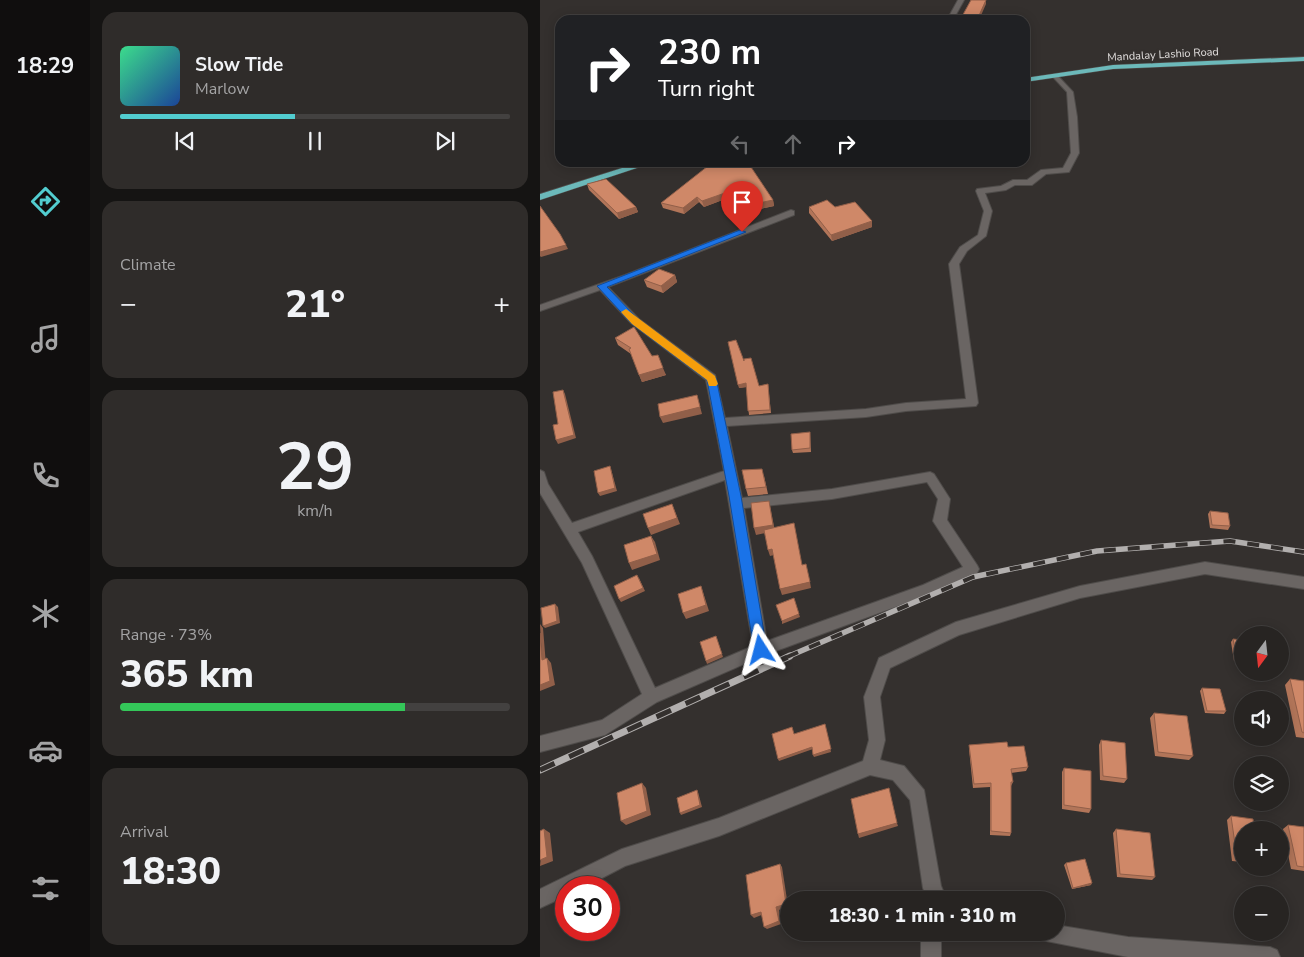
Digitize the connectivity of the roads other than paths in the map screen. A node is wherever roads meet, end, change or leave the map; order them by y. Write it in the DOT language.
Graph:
graph roads {
  1 [pos="961,0"];
  2 [pos="953,15"];
  3 [pos="1304,59"];
  4 [pos="1055,76"];
  5 [pos="1030,79"];
  6 [pos="635,167"];
  7 [pos="540,197"];
  8 [pos="791,213"];
  9 [pos="601,286"];
  10 [pos="540,308"];
  11 [pos="721,422"];
  12 [pos="731,472"];
  13 [pos="540,474"];
  14 [pos="737,504"];
  15 [pos="569,530"];
  16 [pos="1304,583"];
  17 [pos="761,650"];
  18 [pos="651,697"];
  19 [pos="540,744"];
  20 [pos="870,767"];
  21 [pos="933,891"];
  22 [pos="540,899"];
  23 [pos="1065,936"];
  24 [pos="932,941"];
  25 [pos="931,957"];
  26 [pos="1270,957"];
  1 -- 2 [label="street"];
  3 -- 4 [label="highway, Mandalay Lashio Road"];
  4 -- 5 [label="highway, Mandalay Lashio Road"];
  4 -- 11 [label="street"];
  6 -- 7 [label="highway"];
  8 -- 9 [label="street"];
  9 -- 10 [label="street"];
  9 -- 11 [label="street"];
  11 -- 12 [label="street"];
  12 -- 14 [label="street"];
  12 -- 15 [label="street"];
  13 -- 15 [label="street"];
  14 -- 17 [label="street"];
  14 -- 17 [label="street"];
  15 -- 18 [label="street"];
  16 -- 20 [label="street"];
  17 -- 18 [label="street"];
  18 -- 19 [label="street"];
  20 -- 21 [label="street"];
  20 -- 22 [label="street"];
  23 -- 26 [label="street"];
  24 -- 25 [label="street"];
}
